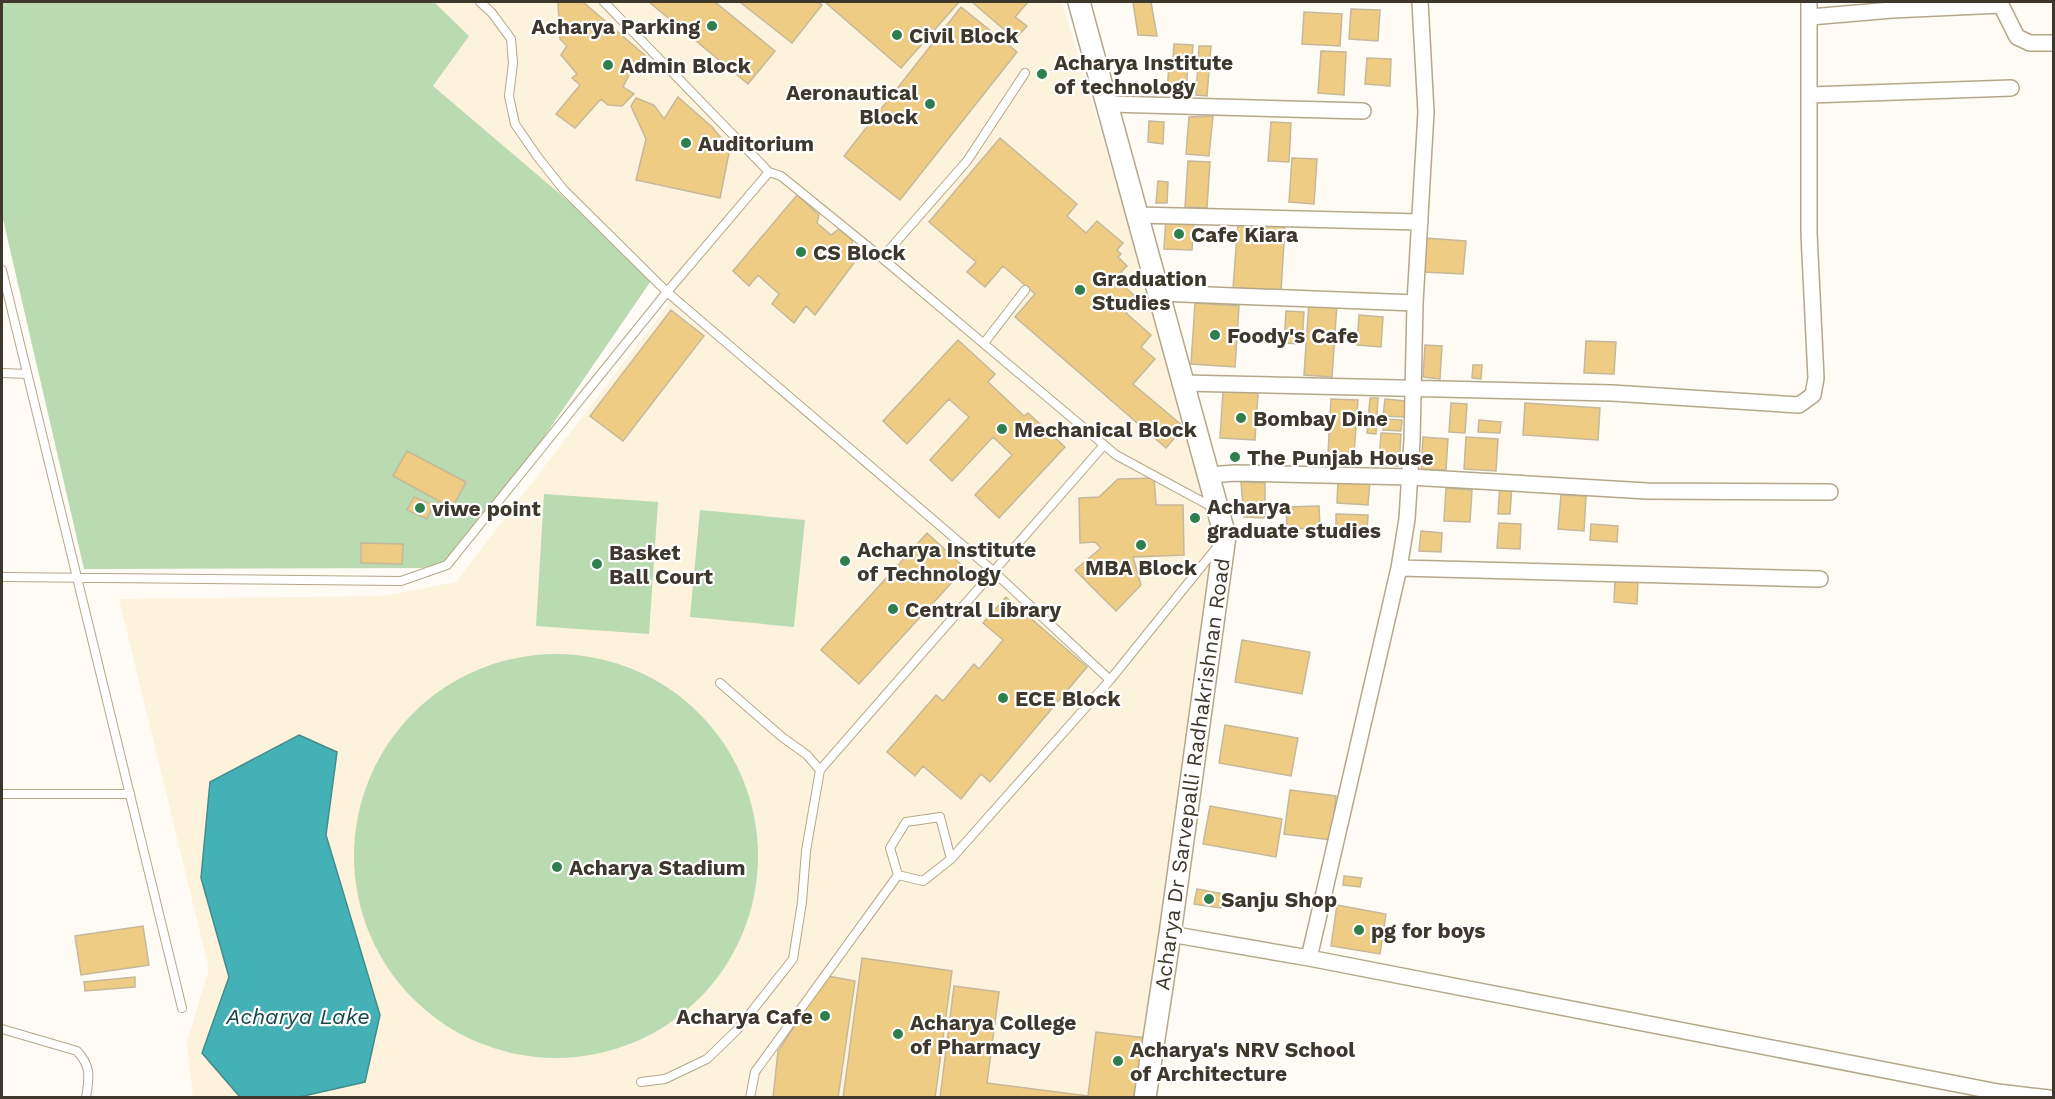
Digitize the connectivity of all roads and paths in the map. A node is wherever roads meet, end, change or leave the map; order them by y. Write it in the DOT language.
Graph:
graph roads {
  1 [pos="480,2"];
  2 [pos="604,2"];
  3 [pos="1079,2"];
  4 [pos="1420,2"];
  5 [pos="1810,9"];
  6 [pos="2054,43"];
  7 [pos="1025,73"];
  8 [pos="2012,88"];
  9 [pos="1810,95"];
  10 [pos="1109,104"];
  11 [pos="1363,111"];
  12 [pos="769,172"];
  13 [pos="1137,215"];
  14 [pos="1420,222"];
  15 [pos="882,258"];
  16 [pos="2,270"];
  17 [pos="1024,290"];
  18 [pos="667,292"];
  19 [pos="1158,293"];
  20 [pos="1415,303"];
  21 [pos="984,343"];
  22 [pos="2,373"];
  23 [pos="27,374"];
  24 [pos="1182,383"];
  25 [pos="1413,388"];
  26 [pos="1104,445"];
  27 [pos="1209,475"];
  28 [pos="1410,477"];
  29 [pos="1830,492"];
  30 [pos="1218,510"];
  31 [pos="1225,536"];
  32 [pos="1399,568"];
  33 [pos="993,571"];
  34 [pos="2,577"];
  35 [pos="77,578"];
  36 [pos="1820,579"];
  37 [pos="1110,680"];
  38 [pos="720,683"];
  39 [pos="820,770"];
  40 [pos="2,794"];
  41 [pos="130,794"];
  42 [pos="951,859"];
  43 [pos="898,874"];
  44 [pos="1170,934"];
  45 [pos="1309,958"];
  46 [pos="182,1008"];
  47 [pos="2,1029"];
  48 [pos="641,1082"];
  49 [pos="86,1098"];
  50 [pos="750,1098"];
  51 [pos="1145,1098"];
  52 [pos="2049,1098"];
  1 -- 18 [label="lane"];
  2 -- 12 [label="lane"];
  3 -- 10 [label="street, Acharya Dr Sarvepalli Radhakrishnan Road"];
  4 -- 14 [label="street"];
  5 -- 6 [label="street"];
  5 -- 9 [label="street"];
  7 -- 15 [label="lane"];
  8 -- 9 [label="street"];
  9 -- 25 [label="street"];
  10 -- 11 [label="street"];
  10 -- 13 [label="street, Acharya Dr Sarvepalli Radhakrishnan Road"];
  12 -- 15 [label="lane"];
  12 -- 18 [label="lane"];
  13 -- 14 [label="street"];
  13 -- 19 [label="street, Acharya Dr Sarvepalli Radhakrishnan Road"];
  14 -- 20 [label="street"];
  15 -- 21 [label="lane"];
  16 -- 23 [label="lane"];
  17 -- 21 [label="lane"];
  18 -- 33 [label="lane"];
  18 -- 35 [label="lane"];
  19 -- 20 [label="street"];
  19 -- 24 [label="street, Acharya Dr Sarvepalli Radhakrishnan Road"];
  20 -- 25 [label="street"];
  21 -- 26 [label="lane"];
  22 -- 23 [label="lane"];
  23 -- 35 [label="lane"];
  24 -- 25 [label="street"];
  24 -- 27 [label="street, Acharya Dr Sarvepalli Radhakrishnan Road"];
  25 -- 28 [label="street"];
  26 -- 30 [label="lane"];
  26 -- 33 [label="lane"];
  27 -- 28 [label="street"];
  27 -- 30 [label="street, Acharya Dr Sarvepalli Radhakrishnan Road"];
  28 -- 29 [label="street"];
  28 -- 32 [label="street"];
  30 -- 31 [label="street, Acharya Dr Sarvepalli Radhakrishnan Road"];
  31 -- 37 [label="lane"];
  31 -- 44 [label="street, Acharya Dr Sarvepalli Radhakrishnan Road"];
  32 -- 36 [label="street"];
  32 -- 45 [label="street"];
  33 -- 37 [label="lane"];
  33 -- 39 [label="lane"];
  34 -- 35 [label="lane"];
  35 -- 41 [label="lane"];
  37 -- 42 [label="lane"];
  38 -- 39 [label="lane"];
  39 -- 48 [label="lane"];
  40 -- 41 [label="lane"];
  41 -- 46 [label="lane"];
  42 -- 43 [label="lane"];
  42 -- 43 [label="lane"];
  43 -- 50 [label="lane"];
  44 -- 45 [label="street"];
  44 -- 51 [label="street, Acharya Dr Sarvepalli Radhakrishnan Road"];
  45 -- 52 [label="street"];
  47 -- 49 [label="lane"];
}
